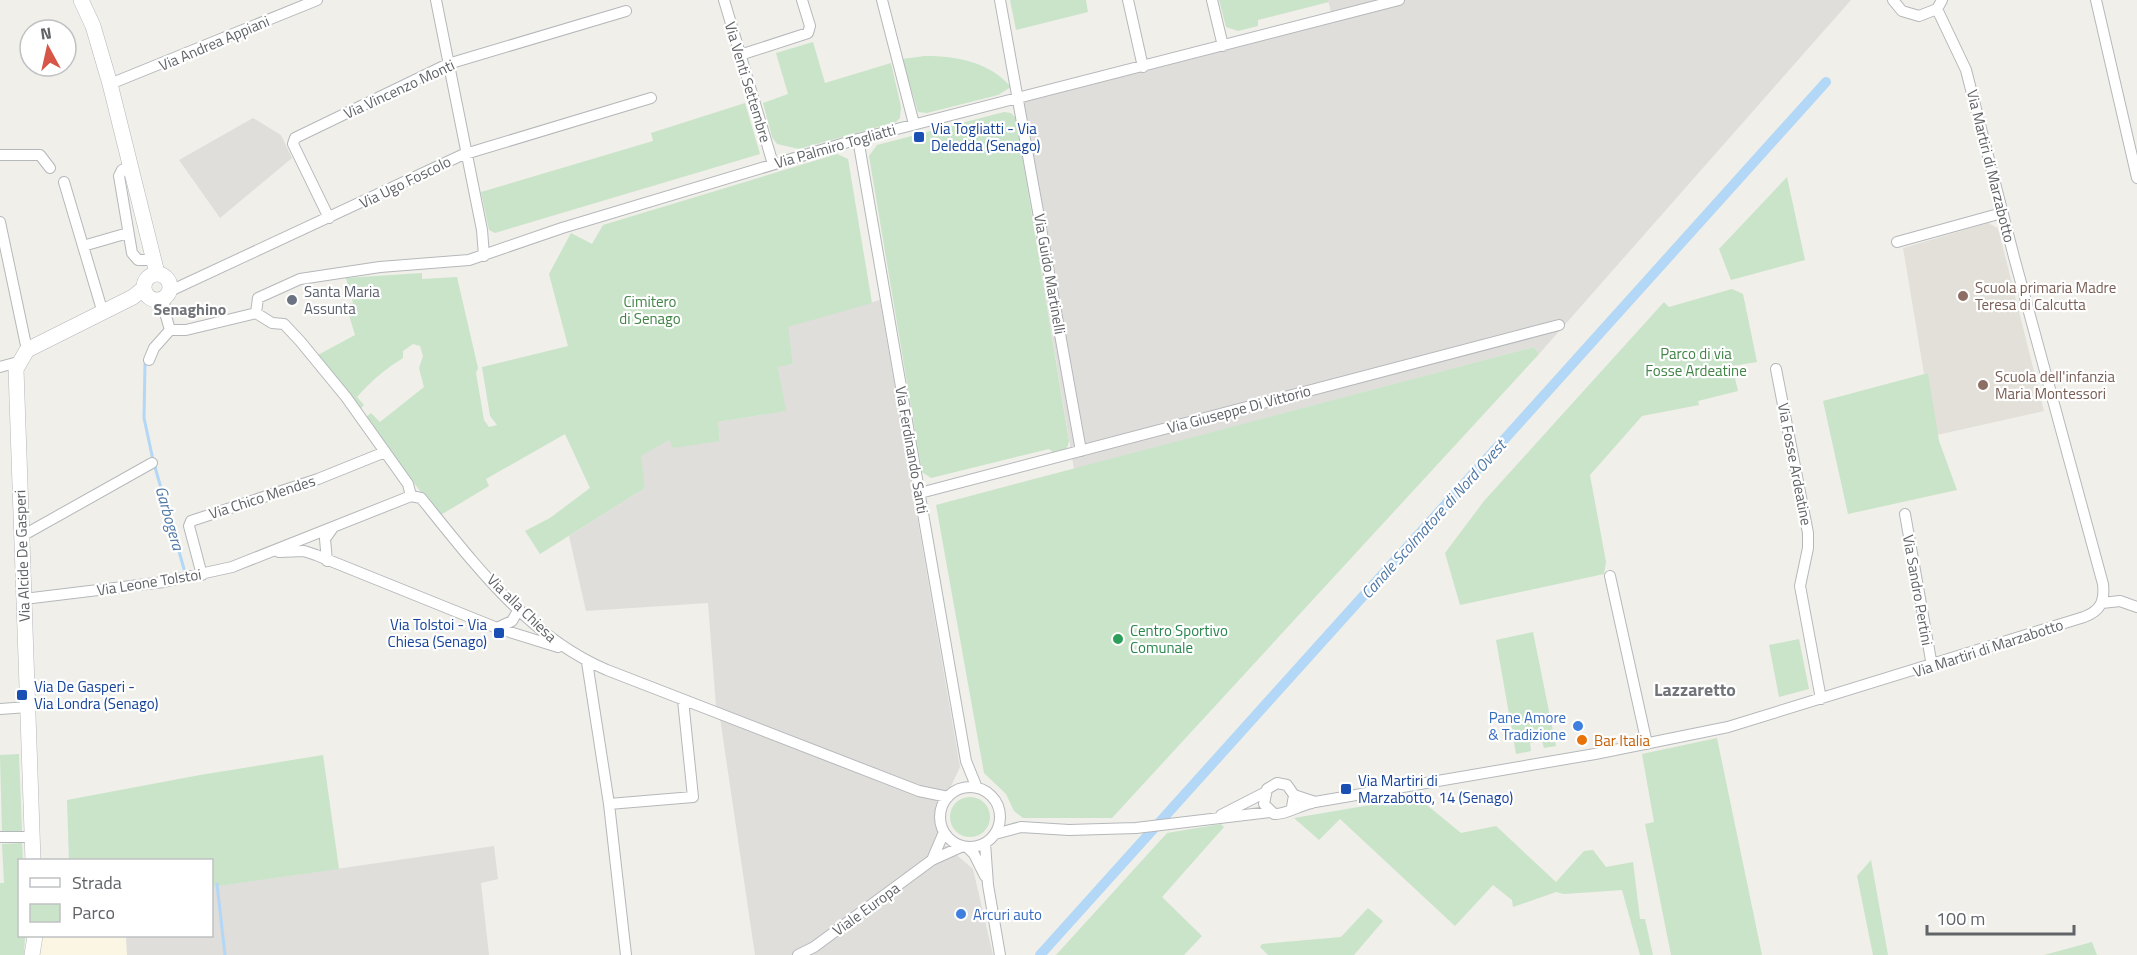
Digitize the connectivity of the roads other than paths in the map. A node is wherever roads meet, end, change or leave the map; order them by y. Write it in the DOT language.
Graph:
graph roads {
  1 [pos="81,0"];
  2 [pos="316,0"];
  3 [pos="436,0"];
  4 [pos="724,0"];
  5 [pos="802,0"];
  6 [pos="882,0"];
  7 [pos="1000,0"];
  8 [pos="1128,0"];
  9 [pos="1212,0"];
  10 [pos="1400,0"];
  11 [pos="1881,0"];
  12 [pos="1953,0"];
  13 [pos="2096,0"];
  14 [pos="1896,4"];
  15 [pos="1939,5"];
  16 [pos="626,11"];
  17 [pos="1919,16"];
  18 [pos="1949,35"];
  19 [pos="1223,46"];
  20 [pos="740,55"];
  21 [pos="448,64"];
  22 [pos="1143,67"];
  23 [pos="118,82"];
  24 [pos="1019,97"];
  25 [pos="651,98"];
  26 [pos="914,124"];
  27 [pos="858,139"];
  28 [pos="467,153"];
  29 [pos="0,155"];
  30 [pos="772,164"];
  31 [pos="132,166"];
  32 [pos="50,168"];
  33 [pos="2137,178"];
  34 [pos="64,182"];
  35 [pos="2002,213"];
  36 [pos="329,218"];
  37 [pos="0,222"];
  38 [pos="482,231"];
  39 [pos="128,233"];
  40 [pos="1897,242"];
  41 [pos="83,246"];
  42 [pos="501,249"];
  43 [pos="484,256"];
  44 [pos="154,269"];
  45 [pos="158,297"];
  46 [pos="108,310"];
  47 [pos="256,314"];
  48 [pos="1558,325"];
  49 [pos="170,330"];
  50 [pos="23,356"];
  51 [pos="149,360"];
  52 [pos="0,367"];
  53 [pos="1776,369"];
  54 [pos="385,452"];
  55 [pos="1081,452"];
  56 [pos="152,463"];
  57 [pos="920,493"];
  58 [pos="411,496"];
  59 [pos="1905,514"];
  60 [pos="334,526"];
  61 [pos="22,536"];
  62 [pos="270,552"];
  63 [pos="327,561"];
  64 [pos="201,574"];
  65 [pos="1610,576"];
  66 [pos="24,599"];
  67 [pos="2102,603"];
  68 [pos="2136,605"];
  69 [pos="519,609"];
  70 [pos="497,628"];
  71 [pos="566,650"];
  72 [pos="587,662"];
  73 [pos="1932,666"];
  74 [pos="683,699"];
  75 [pos="1821,699"];
  76 [pos="28,707"];
  77 [pos="0,709"];
  78 [pos="1647,744"];
  79 [pos="966,761"];
  80 [pos="977,788"];
  81 [pos="959,790"];
  82 [pos="919,791"];
  83 [pos="1264,793"];
  84 [pos="1294,795"];
  85 [pos="948,797"];
  86 [pos="1315,802"];
  87 [pos="609,804"];
  88 [pos="1292,807"];
  89 [pos="940,812"];
  90 [pos="1270,812"];
  91 [pos="1000,813"];
  92 [pos="1212,819"];
  93 [pos="1021,827"];
  94 [pos="944,832"];
  95 [pos="995,834"];
  96 [pos="0,837"];
  97 [pos="32,837"];
  98 [pos="985,843"];
  99 [pos="965,847"];
  100 [pos="33,859"];
  101 [pos="932,860"];
  102 [pos="988,885"];
  103 [pos="35,937"];
  104 [pos="32,955"];
  105 [pos="626,955"];
  106 [pos="798,955"];
  107 [pos="1000,955"];
  1 -- 23 [label="street"];
  2 -- 23 [label="street, Via Andrea Appiani"];
  3 -- 21 [label="street"];
  4 -- 20 [label="street, Via Venti Settembre"];
  5 -- 20 [label="street"];
  6 -- 26 [label="street"];
  7 -- 24 [label="street, Via Guido Martinelli"];
  8 -- 22 [label="street"];
  9 -- 19 [label="street"];
  10 -- 19 [label="street, Via Palmiro Togliatti"];
  11 -- 14 [label="street"];
  12 -- 15 [label="street"];
  13 -- 33 [label="street"];
  14 -- 17 [label="street"];
  15 -- 17 [label="street"];
  15 -- 18 [label="street, Via Martiri di Marzabotto"];
  16 -- 21 [label="street, Via Vincenzo Monti"];
  17 -- 18 [label="street"];
  18 -- 35 [label="street, Via Martiri di Marzabotto"];
  19 -- 22 [label="street, Via Palmiro Togliatti"];
  20 -- 30 [label="street, Via Venti Settembre"];
  21 -- 28 [label="street"];
  21 -- 36 [label="street, Via Vincenzo Monti"];
  22 -- 24 [label="street, Via Palmiro Togliatti"];
  23 -- 31 [label="street"];
  24 -- 26 [label="street, Via Palmiro Togliatti"];
  24 -- 55 [label="street, Via Guido Martinelli"];
  25 -- 28 [label="street, Via Ugo Foscolo"];
  26 -- 27 [label="street, Via Palmiro Togliatti"];
  27 -- 30 [label="street, Via Palmiro Togliatti"];
  27 -- 57 [label="street, Via Ferdinando Santi"];
  28 -- 36 [label="street, Via Ugo Foscolo"];
  28 -- 38 [label="street"];
  29 -- 32 [label="street"];
  30 -- 42 [label="street, Via Palmiro Togliatti"];
  31 -- 39 [label="street"];
  31 -- 44 [label="street"];
  34 -- 41 [label="street"];
  35 -- 40 [label="street"];
  35 -- 67 [label="street, Via Martiri di Marzabotto"];
  36 -- 45 [label="street, Via Ugo Foscolo"];
  37 -- 50 [label="street"];
  38 -- 42 [label="street"];
  38 -- 43 [label="street"];
  39 -- 41 [label="street"];
  39 -- 44 [label="street"];
  41 -- 46 [label="street"];
  42 -- 43 [label="street, Via Palmiro Togliatti"];
  43 -- 47 [label="street, Via Palmiro Togliatti"];
  44 -- 45 [label="street"];
  44 -- 45 [label="street"];
  45 -- 46 [label="street"];
  45 -- 49 [label="street"];
  46 -- 50 [label="street"];
  47 -- 49 [label="street"];
  47 -- 54 [label="street, Via alla Chiesa"];
  48 -- 55 [label="street, Via Giuseppe Di Vittorio"];
  49 -- 51 [label="street"];
  50 -- 52 [label="street"];
  50 -- 61 [label="street, Via Alcide De Gasperi"];
  53 -- 75 [label="street, Via Fosse Ardeatine"];
  54 -- 58 [label="street, Via alla Chiesa"];
  54 -- 64 [label="street, Via Chico Mendes"];
  55 -- 57 [label="street, Via Giuseppe Di Vittorio"];
  56 -- 61 [label="street"];
  57 -- 79 [label="street, Via Ferdinando Santi"];
  58 -- 60 [label="street, Via Leone Tolstoi"];
  58 -- 69 [label="street, Via alla Chiesa"];
  59 -- 73 [label="street, Via Sandro Pertini"];
  60 -- 62 [label="street, Via Leone Tolstoi"];
  60 -- 63 [label="street"];
  61 -- 66 [label="street, Via Alcide De Gasperi"];
  62 -- 63 [label="street, Via Leone Tolstoi"];
  62 -- 64 [label="street, Via Leone Tolstoi"];
  63 -- 70 [label="street, Via Leone Tolstoi"];
  64 -- 66 [label="street, Via Leone Tolstoi"];
  65 -- 78 [label="street"];
  66 -- 76 [label="street, Via Alcide De Gasperi"];
  67 -- 68 [label="street"];
  67 -- 73 [label="street, Via Martiri di Marzabotto"];
  69 -- 70 [label="street"];
  69 -- 71 [label="street, Via alla Chiesa"];
  70 -- 71 [label="street, Via Leone Tolstoi"];
  71 -- 72 [label="street, Via alla Chiesa"];
  72 -- 74 [label="street, Via alla Chiesa"];
  72 -- 87 [label="street"];
  73 -- 75 [label="street, Via Martiri di Marzabotto"];
  74 -- 82 [label="street, Via alla Chiesa"];
  74 -- 87 [label="street"];
  75 -- 78 [label="street, Via Martiri di Marzabotto"];
  76 -- 77 [label="street"];
  76 -- 97 [label="street, Via Alcide De Gasperi"];
  78 -- 86 [label="street, Via Martiri di Marzabotto"];
  79 -- 80 [label="street, Via Ferdinando Santi"];
  79 -- 81 [label="street, Via Ferdinando Santi"];
  80 -- 81 [label="street"];
  80 -- 91 [label="street"];
  81 -- 85 [label="street"];
  82 -- 85 [label="street, Via alla Chiesa"];
  82 -- 89 [label="street, Via alla Chiesa"];
  83 -- 84 [label="street"];
  83 -- 90 [label="street"];
  83 -- 92 [label="street"];
  84 -- 86 [label="street, Via Martiri di Marzabotto"];
  84 -- 88 [label="street"];
  85 -- 89 [label="street"];
  86 -- 88 [label="street"];
  87 -- 105 [label="street"];
  88 -- 90 [label="street"];
  89 -- 94 [label="street"];
  90 -- 92 [label="street"];
  91 -- 93 [label="street"];
  91 -- 95 [label="street"];
  92 -- 93 [label="street"];
  93 -- 95 [label="street"];
  94 -- 99 [label="street"];
  94 -- 101 [label="street"];
  95 -- 98 [label="street"];
  96 -- 97 [label="street"];
  97 -- 100 [label="street, Via Alcide De Gasperi"];
  98 -- 99 [label="street"];
  98 -- 102 [label="street"];
  99 -- 101 [label="street, Viale Europa"];
  99 -- 102 [label="street"];
  101 -- 106 [label="street, Viale Europa"];
  102 -- 107 [label="street"];
  103 -- 104 [label="street"];
}
